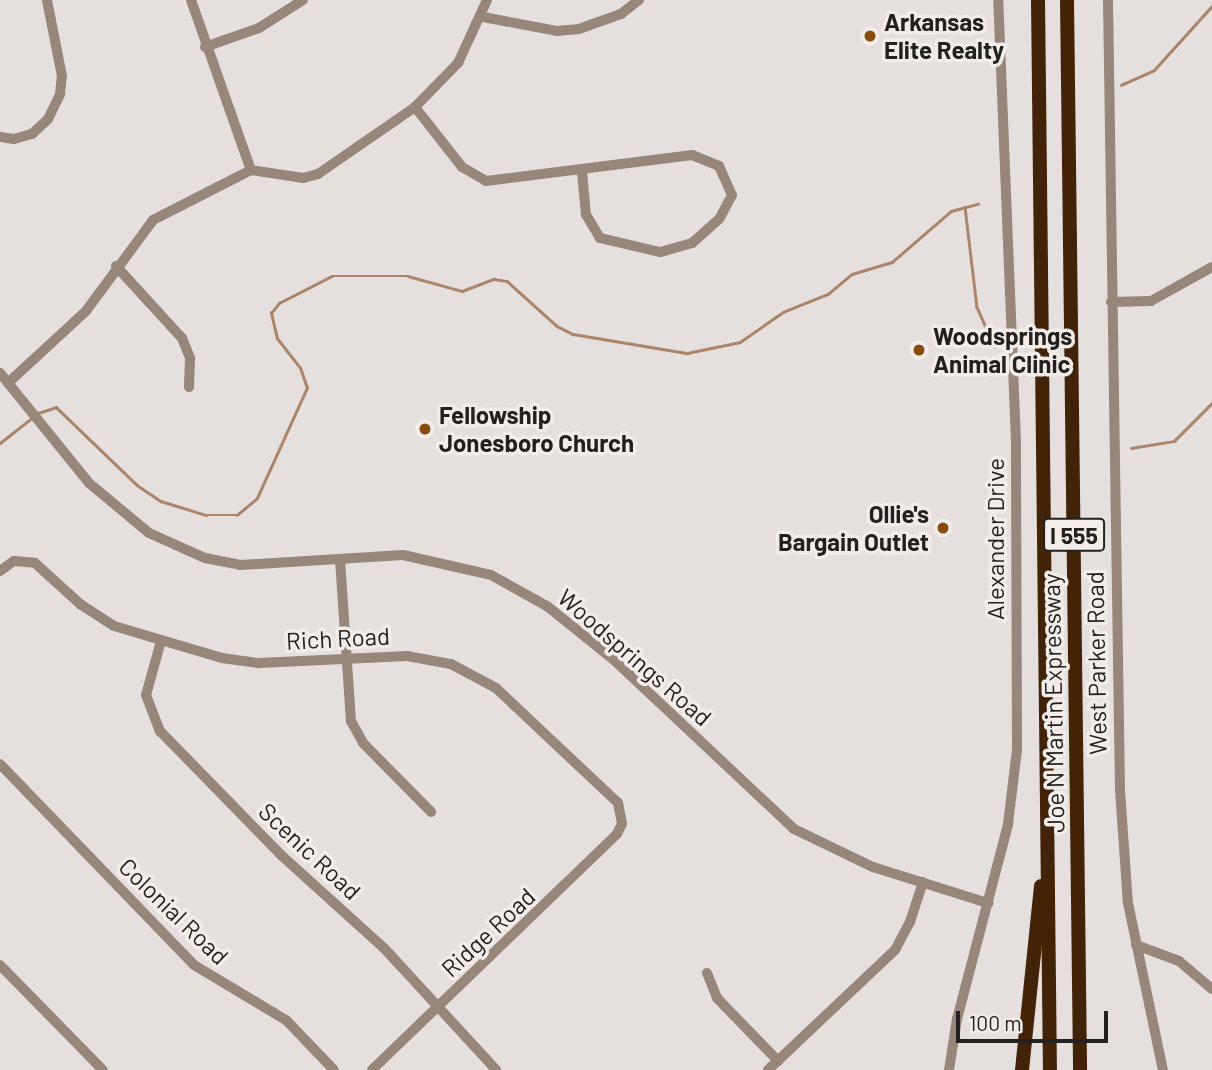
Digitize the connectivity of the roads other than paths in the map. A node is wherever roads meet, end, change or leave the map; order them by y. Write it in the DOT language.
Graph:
graph roads {
  1 [pos="47,0"];
  2 [pos="191,0"];
  3 [pos="303,0"];
  4 [pos="486,0"];
  5 [pos="639,0"];
  6 [pos="998,0"];
  7 [pos="1038,0"];
  8 [pos="1067,0"];
  9 [pos="1108,0"];
  10 [pos="482,17"];
  11 [pos="205,47"];
  12 [pos="415,107"];
  13 [pos="0,137"];
  14 [pos="251,170"];
  15 [pos="582,172"];
  16 [pos="116,266"];
  17 [pos="1212,267"];
  18 [pos="1111,302"];
  19 [pos="0,373"];
  20 [pos="8,383"];
  21 [pos="189,387"];
  22 [pos="340,561"];
  23 [pos="0,571"];
  24 [pos="161,641"];
  25 [pos="345,658"];
  26 [pos="0,764"];
  27 [pos="432,812"];
  28 [pos="1048,815"];
  29 [pos="622,817"];
  30 [pos="923,883"];
  31 [pos="988,902"];
  32 [pos="1136,945"];
  33 [pos="0,964"];
  34 [pos="707,973"];
  35 [pos="1212,989"];
  36 [pos="438,1007"];
  37 [pos="778,1062"];
  38 [pos="103,1070"];
  39 [pos="334,1070"];
  40 [pos="372,1070"];
  41 [pos="496,1070"];
  42 [pos="768,1070"];
  43 [pos="949,1070"];
  44 [pos="1022,1070"];
  45 [pos="1050,1070"];
  46 [pos="1080,1070"];
  47 [pos="1163,1070"];
  1 -- 13 [label="street"];
  2 -- 11 [label="street"];
  3 -- 11 [label="street"];
  4 -- 10 [label="street"];
  5 -- 10 [label="street"];
  6 -- 31 [label="street, Alexander Drive"];
  7 -- 28 [label="highway, Joe N Martin Expressway / I 555"];
  8 -- 46 [label="highway, Joe N Martin Expressway / I 555"];
  9 -- 18 [label="street, West Parker Road"];
  10 -- 12 [label="street"];
  11 -- 14 [label="street"];
  12 -- 14 [label="street"];
  12 -- 15 [label="street"];
  14 -- 16 [label="street"];
  15 -- 15 [label="street"];
  16 -- 20 [label="street"];
  16 -- 21 [label="street"];
  17 -- 18 [label="street"];
  18 -- 32 [label="street, West Parker Road"];
  19 -- 20 [label="street, Woodsprings Road"];
  20 -- 22 [label="street, Woodsprings Road"];
  22 -- 25 [label="street"];
  22 -- 30 [label="street, Woodsprings Road"];
  23 -- 24 [label="street, Rich Road"];
  24 -- 25 [label="street, Rich Road"];
  24 -- 36 [label="street, Scenic Road"];
  25 -- 27 [label="street"];
  25 -- 29 [label="street, Rich Road"];
  26 -- 39 [label="street, Colonial Road"];
  28 -- 44 [label="highway"];
  28 -- 45 [label="highway, Joe N Martin Expressway / I 555"];
  29 -- 36 [label="street, Ridge Road"];
  30 -- 31 [label="street, Woodsprings Road"];
  30 -- 37 [label="street"];
  31 -- 43 [label="street, Alexander Drive"];
  32 -- 35 [label="street"];
  32 -- 47 [label="street, West Parker Road"];
  33 -- 38 [label="street"];
  34 -- 37 [label="street"];
  36 -- 40 [label="street, Ridge Road"];
  36 -- 41 [label="street, Scenic Road"];
  37 -- 42 [label="street"];
}
